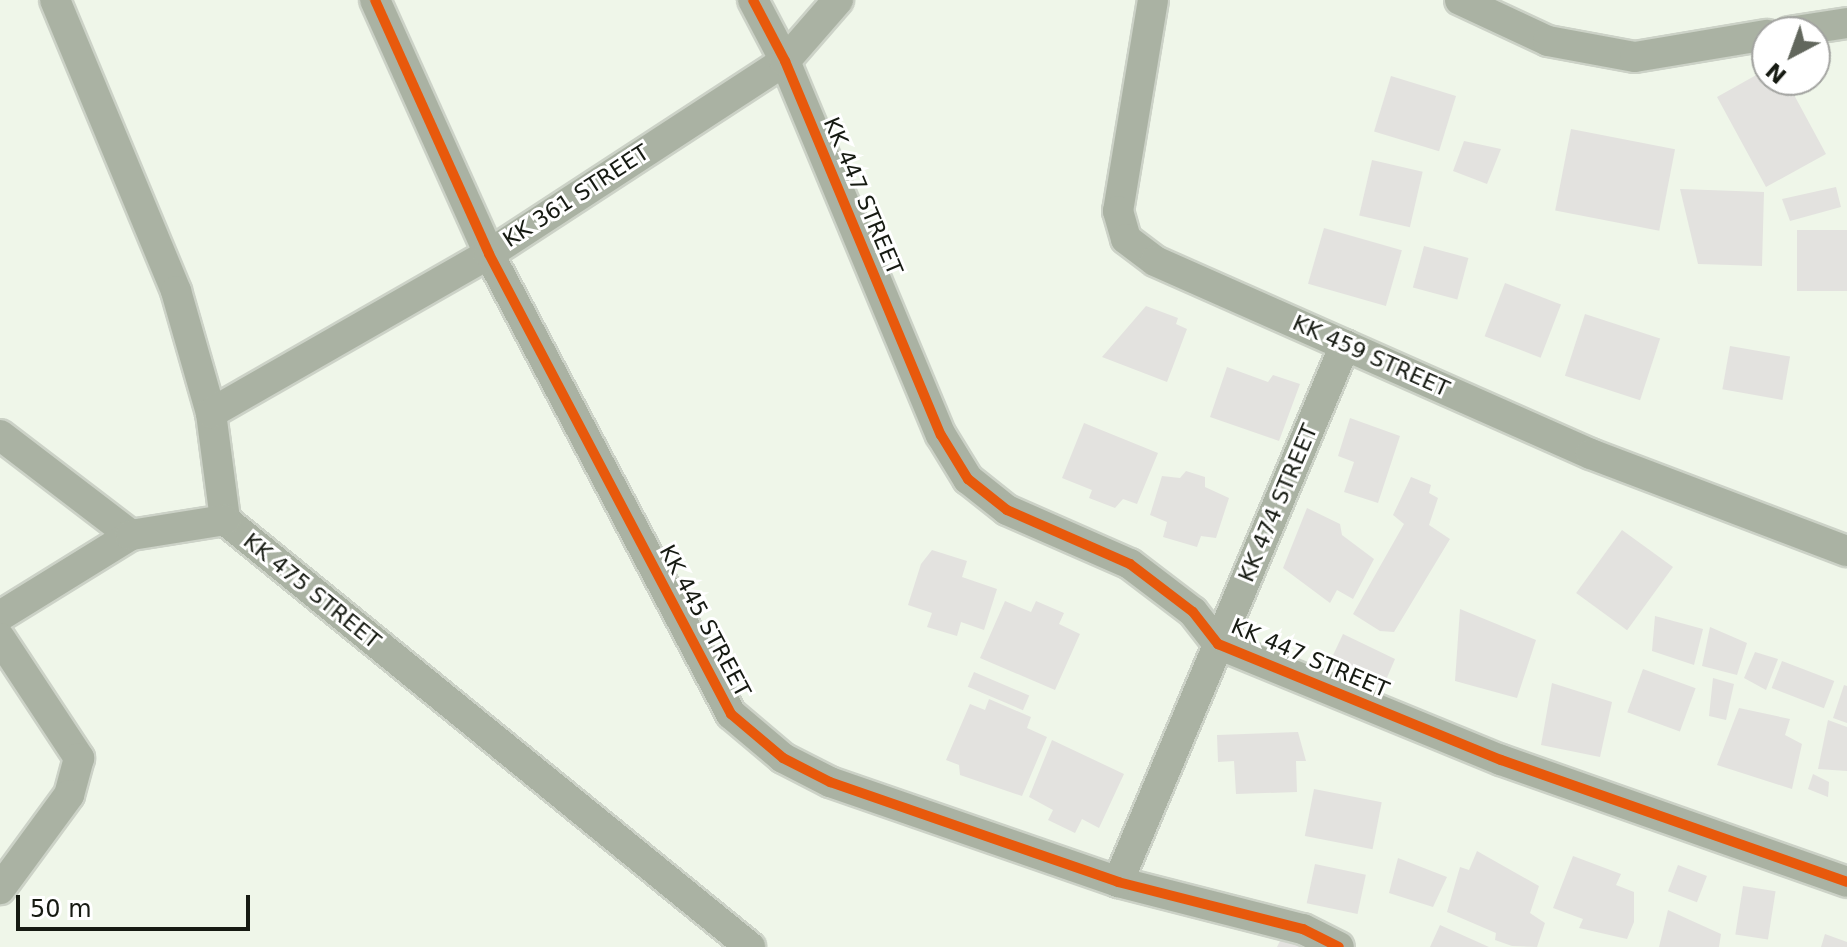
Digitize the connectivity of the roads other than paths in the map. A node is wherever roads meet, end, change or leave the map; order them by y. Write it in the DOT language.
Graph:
graph roads {
  1 [pos="55,0"];
  2 [pos="375,0"];
  3 [pos="753,0"];
  4 [pos="838,0"];
  5 [pos="1153,0"];
  6 [pos="1460,0"];
  7 [pos="1751,38"];
  8 [pos="785,61"];
  9 [pos="489,254"];
  10 [pos="1345,345"];
  11 [pos="211,413"];
  12 [pos="0,435"];
  13 [pos="225,520"];
  14 [pos="131,535"];
  15 [pos="1847,551"];
  16 [pos="0,616"];
  17 [pos="0,638"];
  18 [pos="1218,644"];
  19 [pos="1118,882"];
  20 [pos="1847,882"];
  21 [pos="0,889"];
  22 [pos="750,947"];
  23 [pos="1339,947"];
  1 -- 11 [label="street, KK 475 STREET"];
  2 -- 9 [label="street, KK 445 STREET"];
  3 -- 8 [label="street, KK 447 STREET"];
  4 -- 8 [label="street, KK 361 STREET"];
  5 -- 10 [label="street, KK 459 STREET"];
  6 -- 7 [label="street"];
  8 -- 9 [label="street, KK 361 STREET"];
  8 -- 18 [label="street, KK 447 STREET"];
  9 -- 11 [label="street, KK 361 STREET"];
  9 -- 19 [label="street, KK 445 STREET"];
  10 -- 15 [label="street, KK 459 STREET"];
  10 -- 18 [label="street, KK 474 STREET"];
  11 -- 13 [label="street, KK 475 STREET"];
  12 -- 14 [label="street"];
  13 -- 14 [label="street"];
  13 -- 22 [label="street, KK 475 STREET"];
  14 -- 16 [label="street"];
  17 -- 21 [label="street"];
  18 -- 19 [label="street, KK 474 STREET"];
  18 -- 20 [label="street, KK 447 STREET"];
  19 -- 23 [label="street, KK 445 STREET"];
}
